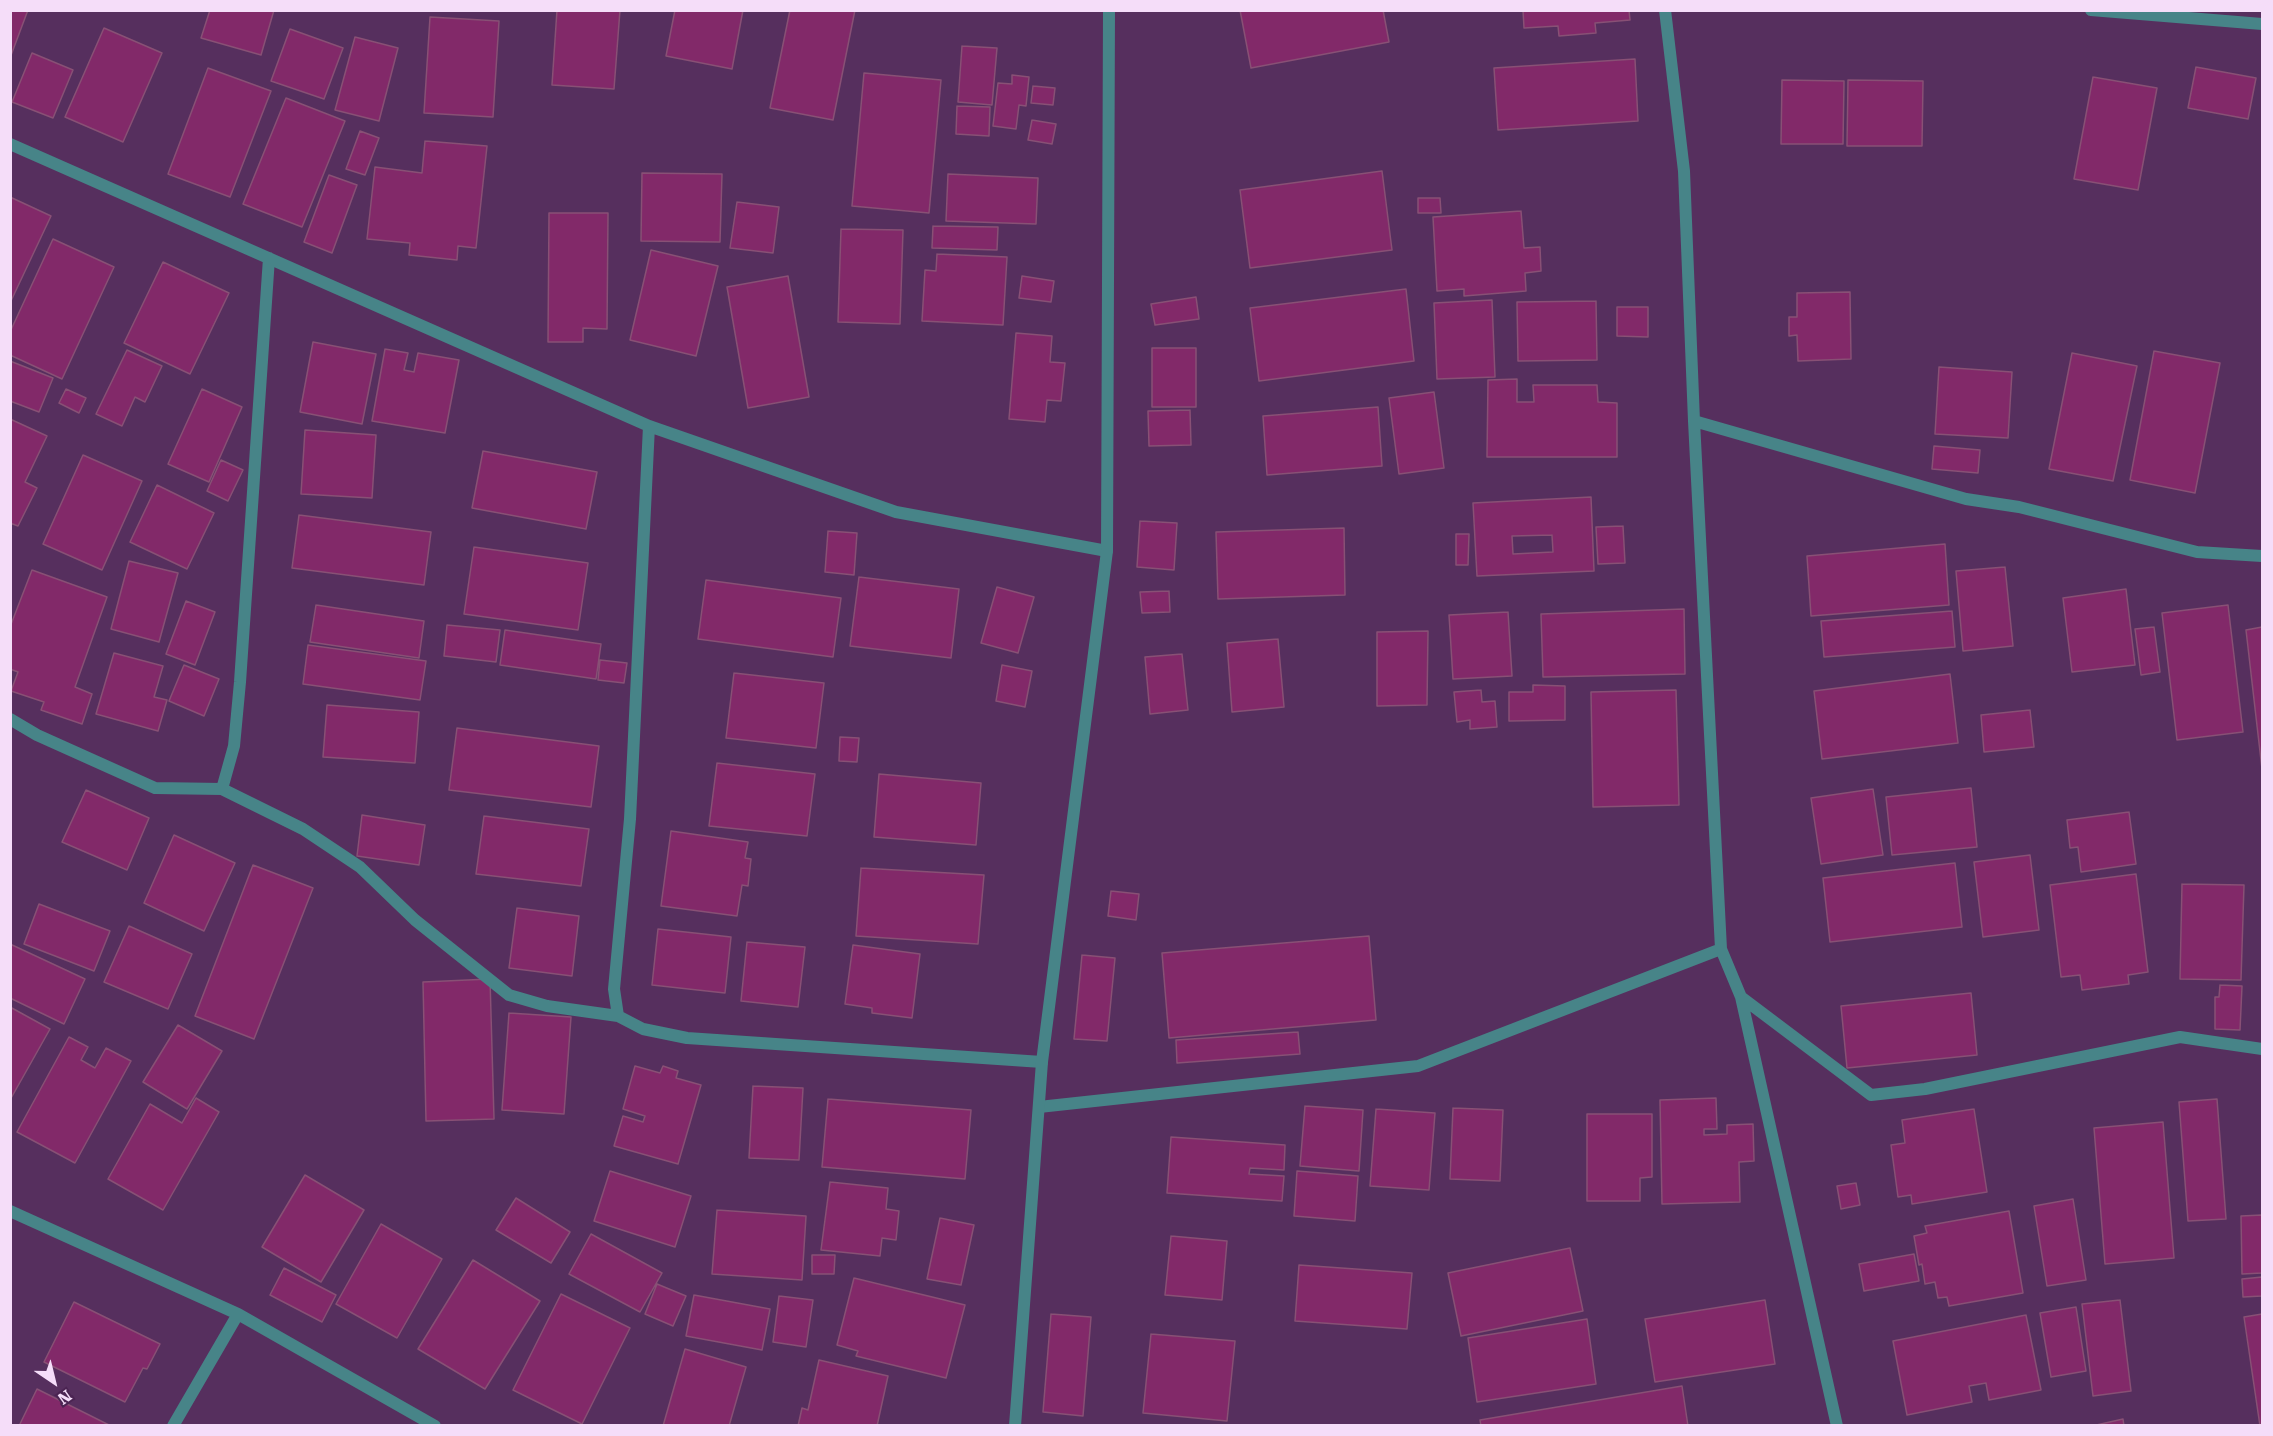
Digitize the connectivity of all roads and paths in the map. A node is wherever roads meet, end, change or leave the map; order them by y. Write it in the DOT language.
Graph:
graph roads {
  1 [pos="1109,10"];
  2 [pos="1665,10"];
  3 [pos="2091,10"];
  4 [pos="2262,24"];
  5 [pos="10,144"];
  6 [pos="268,258"];
  7 [pos="1694,421"];
  8 [pos="649,426"];
  9 [pos="1107,551"];
  10 [pos="2262,556"];
  11 [pos="10,719"];
  12 [pos="222,789"];
  13 [pos="1721,949"];
  14 [pos="1741,997"];
  15 [pos="618,1016"];
  16 [pos="2262,1049"];
  17 [pos="1042,1062"];
  18 [pos="1039,1107"];
  19 [pos="10,1210"];
  20 [pos="238,1314"];
  21 [pos="173,1425"];
  22 [pos="435,1425"];
  23 [pos="1015,1425"];
  24 [pos="1837,1425"];
  1 -- 9 [label="street"];
  2 -- 7 [label="street"];
  3 -- 4 [label="street"];
  5 -- 6 [label="street"];
  6 -- 8 [label="street"];
  6 -- 12 [label="street"];
  7 -- 10 [label="street"];
  7 -- 13 [label="street"];
  8 -- 9 [label="street"];
  8 -- 15 [label="street"];
  9 -- 17 [label="street"];
  11 -- 12 [label="street"];
  12 -- 15 [label="street"];
  13 -- 14 [label="street"];
  13 -- 18 [label="street"];
  14 -- 16 [label="street"];
  14 -- 24 [label="street"];
  15 -- 17 [label="street"];
  17 -- 18 [label="street"];
  18 -- 23 [label="street"];
  19 -- 20 [label="street"];
  20 -- 21 [label="street"];
  20 -- 22 [label="street"];
}
